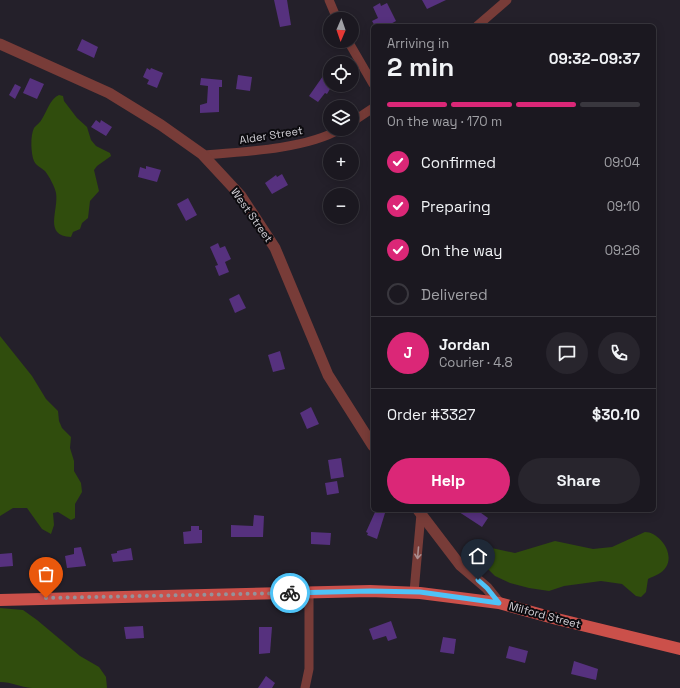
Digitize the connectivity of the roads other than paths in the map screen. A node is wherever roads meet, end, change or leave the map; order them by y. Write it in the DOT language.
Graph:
graph roads {
  1 [pos="329,0"];
  2 [pos="507,0"];
  3 [pos="334,12"];
  4 [pos="479,24"];
  5 [pos="0,44"];
  6 [pos="352,48"];
  7 [pos="371,81"];
  8 [pos="371,109"];
  9 [pos="359,117"];
  10 [pos="323,135"];
  11 [pos="203,155"];
  12 [pos="371,443"];
  13 [pos="420,512"];
  14 [pos="309,592"];
  15 [pos="414,592"];
  16 [pos="0,600"];
  17 [pos="499,603"];
  18 [pos="680,649"];
  19 [pos="305,688"];
  1 -- 3 [label="street"];
  2 -- 4 [label="street"];
  5 -- 11 [label="street, West Street"];
  6 -- 7 [label="street"];
  8 -- 9 [label="street"];
  10 -- 11 [label="street, Alder Street"];
  11 -- 12 [label="street, West Street"];
  13 -- 15 [label="street, one-way"];
  13 -- 17 [label="street"];
  14 -- 15 [label="main road, Milford Street"];
  14 -- 16 [label="main road, Milford Street"];
  14 -- 19 [label="street"];
  15 -- 17 [label="main road, Milford Street"];
  17 -- 18 [label="main road, Milford Street"];
}
